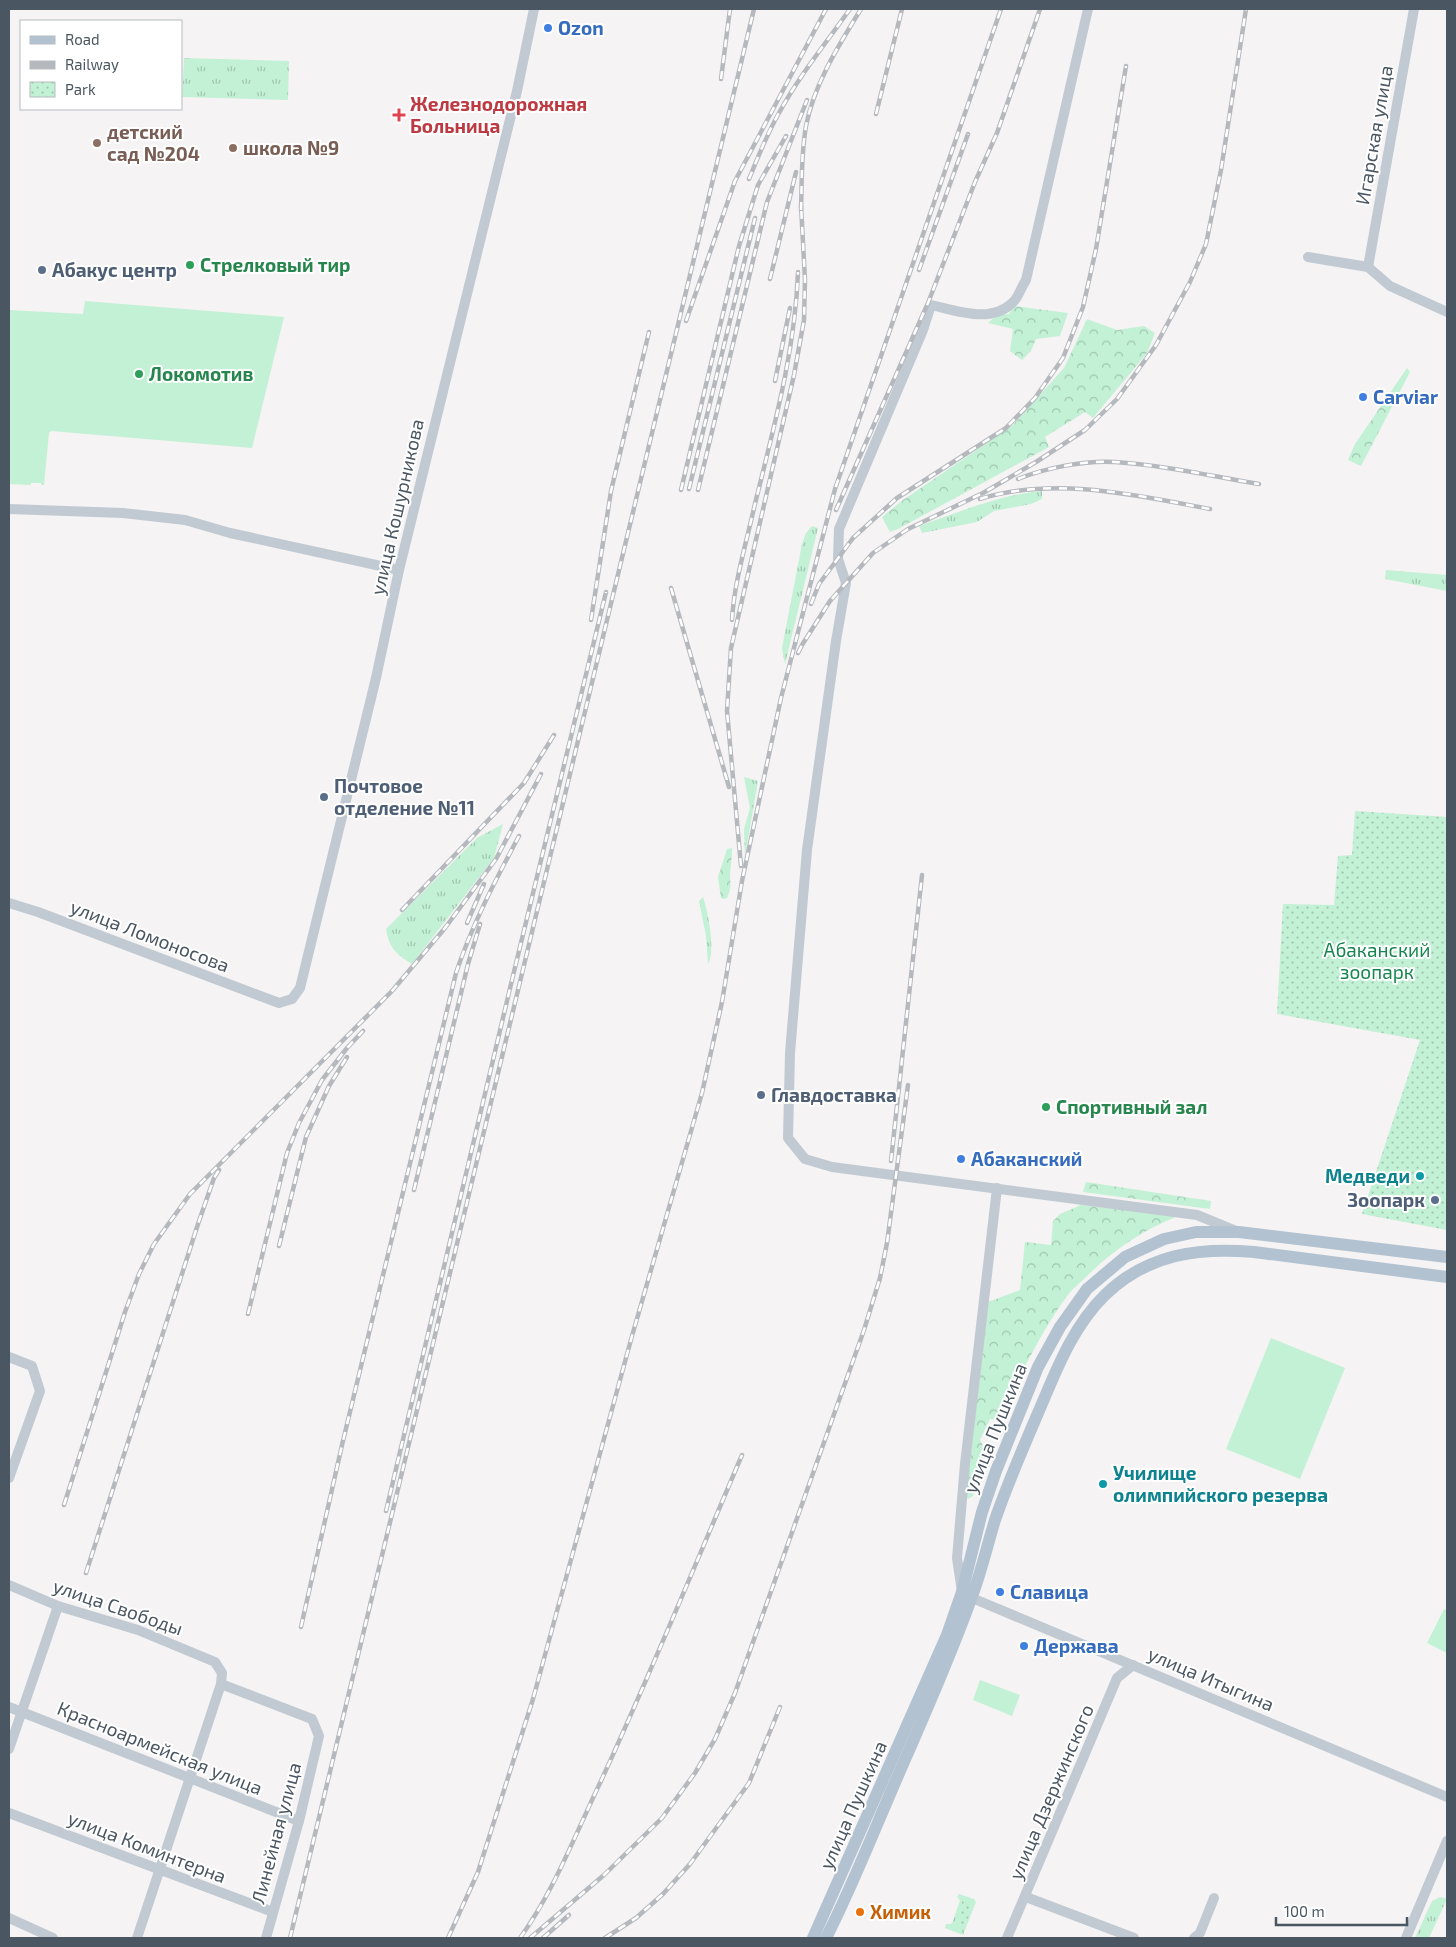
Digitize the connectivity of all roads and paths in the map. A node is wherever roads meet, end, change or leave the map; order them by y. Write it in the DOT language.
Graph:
graph roads {
  1 [pos="534,9"];
  2 [pos="1088,9"];
  3 [pos="1414,9"];
  4 [pos="1308,257"];
  5 [pos="1368,267"];
  6 [pos="1447,312"];
  7 [pos="9,509"];
  8 [pos="399,570"];
  9 [pos="9,903"];
  10 [pos="279,1003"];
  11 [pos="997,1188"];
  12 [pos="1239,1232"];
  13 [pos="1447,1257"];
  14 [pos="1447,1277"];
  15 [pos="9,1357"];
  16 [pos="9,1478"];
  17 [pos="9,1585"];
  18 [pos="967,1595"];
  19 [pos="58,1606"];
  20 [pos="1133,1665"];
  21 [pos="221,1684"];
  22 [pos="9,1707"];
  23 [pos="21,1712"];
  24 [pos="9,1749"];
  25 [pos="190,1779"];
  26 [pos="1447,1797"];
  27 [pos="9,1814"];
  28 [pos="299,1821"];
  29 [pos="1447,1840"];
  30 [pos="159,1871"];
  31 [pos="1026,1897"];
  32 [pos="1214,1898"];
  33 [pos="273,1912"];
  34 [pos="9,1918"];
  35 [pos="53,1938"];
  36 [pos="137,1938"];
  37 [pos="266,1938"];
  38 [pos="814,1938"];
  39 [pos="826,1938"];
  40 [pos="1007,1938"];
  41 [pos="1134,1938"];
  42 [pos="1194,1938"];
  43 [pos="1406,1938"];
  1 -- 8 [label="street, улица Кошурникова"];
  2 -- 11 [label="street"];
  3 -- 5 [label="street, Игарская улица"];
  4 -- 5 [label="street"];
  5 -- 6 [label="street"];
  7 -- 8 [label="street"];
  8 -- 10 [label="street, улица Кошурникова"];
  9 -- 10 [label="street, улица Ломоносова"];
  11 -- 12 [label="street"];
  11 -- 18 [label="street"];
  12 -- 13 [label="main road, улица Пушкина"];
  12 -- 18 [label="main road, улица Пушкина"];
  14 -- 18 [label="main road, улица Пушкина"];
  15 -- 16 [label="street"];
  17 -- 19 [label="street, улица Свободы"];
  18 -- 20 [label="street, улица Итыгина"];
  18 -- 38 [label="main road, улица Пушкина"];
  18 -- 39 [label="main road, улица Пушкина"];
  19 -- 21 [label="street, улица Свободы"];
  19 -- 23 [label="street"];
  20 -- 26 [label="street, улица Итыгина"];
  20 -- 31 [label="street, улица Дзержинского"];
  21 -- 25 [label="street"];
  21 -- 28 [label="street, Линейная улица"];
  22 -- 23 [label="street, Красноармейская улица"];
  23 -- 24 [label="street"];
  23 -- 25 [label="street, Красноармейская улица"];
  25 -- 28 [label="street, Красноармейская улица"];
  25 -- 30 [label="street"];
  27 -- 30 [label="street, улица Коминтерна"];
  28 -- 33 [label="street, Линейная улица"];
  29 -- 43 [label="street"];
  30 -- 33 [label="street, улица Коминтерна"];
  30 -- 36 [label="street"];
  31 -- 40 [label="street, улица Дзержинского"];
  31 -- 41 [label="street"];
  32 -- 42 [label="street"];
  33 -- 37 [label="street, Линейная улица"];
  34 -- 35 [label="street"];
}
